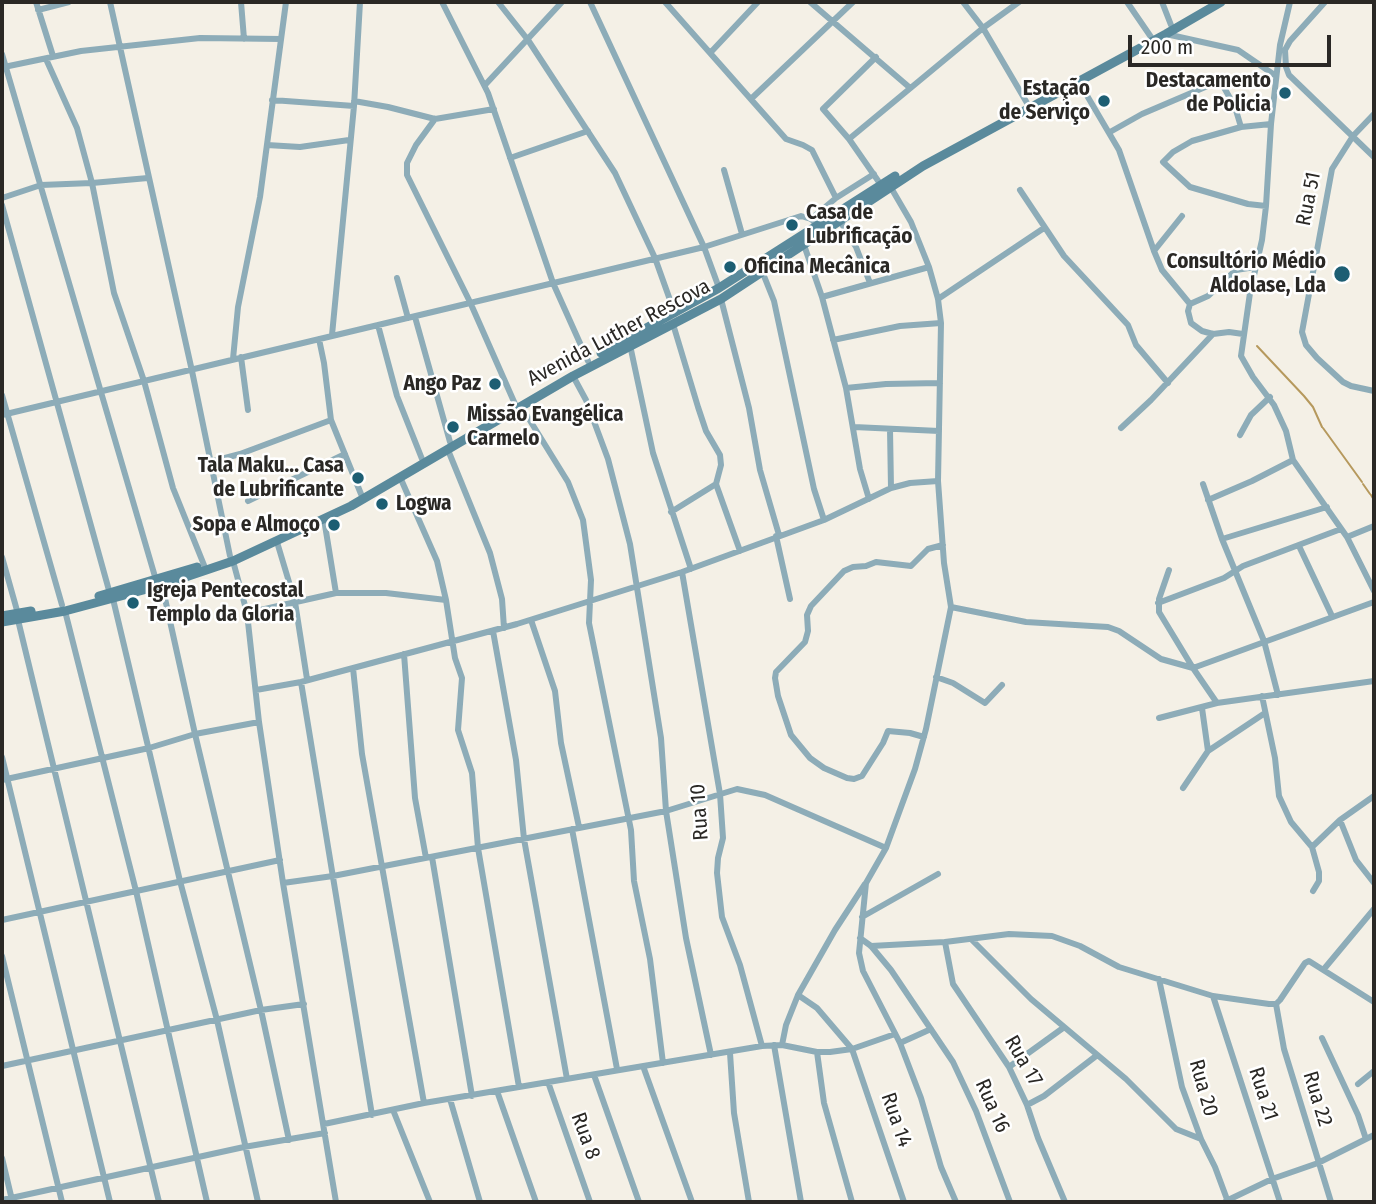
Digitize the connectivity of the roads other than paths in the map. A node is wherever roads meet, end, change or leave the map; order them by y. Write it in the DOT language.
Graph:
graph roads {
  1 [pos="36,2"];
  2 [pos="69,2"];
  3 [pos="110,2"];
  4 [pos="241,2"];
  5 [pos="286,2"];
  6 [pos="360,2"];
  7 [pos="442,2"];
  8 [pos="498,2"];
  9 [pos="562,2"];
  10 [pos="590,2"];
  11 [pos="665,2"];
  12 [pos="758,2"];
  13 [pos="810,2"];
  14 [pos="852,2"];
  15 [pos="963,2"];
  16 [pos="1019,2"];
  17 [pos="1128,2"];
  18 [pos="1161,2"];
  19 [pos="1210,2"];
  20 [pos="1221,2"];
  21 [pos="1290,2"];
  22 [pos="1325,2"];
  23 [pos="38,10"];
  24 [pos="834,21"];
  25 [pos="983,28"];
  26 [pos="1169,30"];
  27 [pos="1151,37"];
  28 [pos="244,39"];
  29 [pos="281,39"];
  30 [pos="528,40"];
  31 [pos="120,48"];
  32 [pos="711,52"];
  33 [pos="2,54"];
  34 [pos="876,57"];
  35 [pos="49,58"];
  36 [pos="4,67"];
  37 [pos="1276,76"];
  38 [pos="1079,82"];
  39 [pos="485,85"];
  40 [pos="909,88"];
  41 [pos="752,98"];
  42 [pos="272,100"];
  43 [pos="354,103"];
  44 [pos="1027,103"];
  45 [pos="494,109"];
  46 [pos="1374,114"];
  47 [pos="435,119"];
  48 [pos="1270,124"];
  49 [pos="1241,127"];
  50 [pos="588,131"];
  51 [pos="1110,132"];
  52 [pos="1353,136"];
  53 [pos="849,139"];
  54 [pos="349,140"];
  55 [pos="267,145"];
  56 [pos="1374,156"];
  57 [pos="510,158"];
  58 [pos="724,170"];
  59 [pos="874,174"];
  60 [pos="148,178"];
  61 [pos="92,183"];
  62 [pos="41,185"];
  63 [pos="886,185"];
  64 [pos="1020,190"];
  65 [pos="2,198"];
  66 [pos="836,198"];
  67 [pos="2,205"];
  68 [pos="1266,206"];
  69 [pos="1182,216"];
  70 [pos="840,220"];
  71 [pos="814,222"];
  72 [pos="1044,228"];
  73 [pos="742,234"];
  74 [pos="804,245"];
  75 [pos="704,247"];
  76 [pos="1154,251"];
  77 [pos="655,258"];
  78 [pos="758,263"];
  79 [pos="929,267"];
  80 [pos="1255,267"];
  81 [pos="763,272"];
  82 [pos="397,278"];
  83 [pos="553,283"];
  84 [pos="870,283"];
  85 [pos="719,288"];
  86 [pos="822,297"];
  87 [pos="721,299"];
  88 [pos="938,299"];
  89 [pos="470,302"];
  90 [pos="1190,304"];
  91 [pos="675,314"];
  92 [pos="412,318"];
  93 [pos="941,323"];
  94 [pos="673,324"];
  95 [pos="378,325"];
  96 [pos="1213,334"];
  97 [pos="1243,334"];
  98 [pos="332,335"];
  99 [pos="319,339"];
  100 [pos="833,340"];
  101 [pos="630,345"];
  102 [pos="237,358"];
  103 [pos="588,360"];
  104 [pos="192,371"];
  105 [pos="573,376"];
  106 [pos="144,381"];
  107 [pos="940,383"];
  108 [pos="1168,383"];
  109 [pos="846,388"];
  110 [pos="99,391"];
  111 [pos="1374,391"];
  112 [pos="2,395"];
  113 [pos="1270,397"];
  114 [pos="56,401"];
  115 [pos="518,405"];
  116 [pos="248,410"];
  117 [pos="5,414"];
  118 [pos="331,420"];
  119 [pos="854,427"];
  120 [pos="1121,428"];
  121 [pos="890,429"];
  122 [pos="939,431"];
  123 [pos="1240,435"];
  124 [pos="449,446"];
  125 [pos="345,454"];
  126 [pos="422,459"];
  127 [pos="1293,460"];
  128 [pos="210,462"];
  129 [pos="400,477"];
  130 [pos="938,481"];
  131 [pos="716,484"];
  132 [pos="1203,484"];
  133 [pos="891,488"];
  134 [pos="361,494"];
  135 [pos="869,499"];
  136 [pos="1208,500"];
  137 [pos="248,501"];
  138 [pos="1327,507"];
  139 [pos="671,512"];
  140 [pos="324,519"];
  141 [pos="824,520"];
  142 [pos="1374,526"];
  143 [pos="1341,529"];
  144 [pos="777,536"];
  145 [pos="1347,537"];
  146 [pos="1222,539"];
  147 [pos="277,542"];
  148 [pos="943,545"];
  149 [pos="1300,547"];
  150 [pos="740,551"];
  151 [pos="2,557"];
  152 [pos="232,558"];
  153 [pos="204,565"];
  154 [pos="691,569"];
  155 [pos="1169,570"];
  156 [pos="1236,570"];
  157 [pos="682,572"];
  158 [pos="159,583"];
  159 [pos="638,586"];
  160 [pos="1374,591"];
  161 [pos="336,593"];
  162 [pos="111,597"];
  163 [pos="790,599"];
  164 [pos="446,600"];
  165 [pos="591,601"];
  166 [pos="295,602"];
  167 [pos="1374,602"];
  168 [pos="1158,603"];
  169 [pos="951,607"];
  170 [pos="64,608"];
  171 [pos="247,613"];
  172 [pos="2,616"];
  173 [pos="1332,616"];
  174 [pos="18,617"];
  175 [pos="531,620"];
  176 [pos="2,622"];
  177 [pos="504,628"];
  178 [pos="493,631"];
  179 [pos="1264,641"];
  180 [pos="452,642"];
  181 [pos="404,654"];
  182 [pos="353,668"];
  183 [pos="1193,668"];
  184 [pos="936,677"];
  185 [pos="304,680"];
  186 [pos="1374,681"];
  187 [pos="1002,685"];
  188 [pos="256,690"];
  189 [pos="1278,695"];
  190 [pos="1262,696"];
  191 [pos="1217,703"];
  192 [pos="1202,708"];
  193 [pos="1265,713"];
  194 [pos="1159,719"];
  195 [pos="259,722"];
  196 [pos="195,734"];
  197 [pos="923,737"];
  198 [pos="149,748"];
  199 [pos="1208,751"];
  200 [pos="2,757"];
  201 [pos="101,759"];
  202 [pos="54,770"];
  203 [pos="5,779"];
  204 [pos="1183,788"];
  205 [pos="720,794"];
  206 [pos="1374,796"];
  207 [pos="666,811"];
  208 [pos="627,818"];
  209 [pos="1340,820"];
  210 [pos="575,828"];
  211 [pos="524,839"];
  212 [pos="1311,847"];
  213 [pos="478,848"];
  214 [pos="887,848"];
  215 [pos="429,857"];
  216 [pos="280,860"];
  217 [pos="383,866"];
  218 [pos="228,870"];
  219 [pos="938,874"];
  220 [pos="333,876"];
  221 [pos="180,881"];
  222 [pos="283,883"];
  223 [pos="866,883"];
  224 [pos="1374,883"];
  225 [pos="136,891"];
  226 [pos="1313,891"];
  227 [pos="85,901"];
  228 [pos="1374,909"];
  229 [pos="40,911"];
  230 [pos="862,917"];
  231 [pos="2,920"];
  232 [pos="860,938"];
  233 [pos="971,939"];
  234 [pos="944,942"];
  235 [pos="871,946"];
  236 [pos="2,956"];
  237 [pos="1324,969"];
  238 [pos="1159,979"];
  239 [pos="798,995"];
  240 [pos="1213,996"];
  241 [pos="1374,1002"];
  242 [pos="304,1004"];
  243 [pos="1276,1004"];
  244 [pos="261,1010"];
  245 [pos="217,1020"];
  246 [pos="1063,1028"];
  247 [pos="931,1029"];
  248 [pos="167,1030"];
  249 [pos="895,1034"];
  250 [pos="1322,1038"];
  251 [pos="121,1041"];
  252 [pos="900,1043"];
  253 [pos="778,1045"];
  254 [pos="762,1046"];
  255 [pos="852,1049"];
  256 [pos="74,1052"];
  257 [pos="817,1052"];
  258 [pos="730,1053"];
  259 [pos="711,1055"];
  260 [pos="1096,1056"];
  261 [pos="26,1060"];
  262 [pos="663,1063"];
  263 [pos="2,1066"];
  264 [pos="643,1066"];
  265 [pos="1009,1067"];
  266 [pos="617,1069"];
  267 [pos="1374,1071"];
  268 [pos="594,1075"];
  269 [pos="568,1079"];
  270 [pos="548,1083"];
  271 [pos="1358,1084"];
  272 [pos="519,1087"];
  273 [pos="497,1091"];
  274 [pos="472,1096"];
  275 [pos="450,1099"];
  276 [pos="424,1103"];
  277 [pos="1027,1105"];
  278 [pos="393,1110"];
  279 [pos="372,1115"];
  280 [pos="324,1124"];
  281 [pos="325,1133"];
  282 [pos="1374,1135"];
  283 [pos="1200,1139"];
  284 [pos="1366,1139"];
  285 [pos="289,1140"];
  286 [pos="244,1147"];
  287 [pos="2,1158"];
  288 [pos="196,1159"];
  289 [pos="1318,1163"];
  290 [pos="151,1168"];
  291 [pos="104,1179"];
  292 [pos="1272,1179"];
  293 [pos="58,1187"];
  294 [pos="2,1200"];
  295 [pos="12,1200"];
  296 [pos="62,1202"];
  297 [pos="110,1202"];
  298 [pos="159,1202"];
  299 [pos="207,1202"];
  300 [pos="258,1202"];
  301 [pos="336,1202"];
  302 [pos="430,1202"];
  303 [pos="480,1202"];
  304 [pos="536,1202"];
  305 [pos="590,1202"];
  306 [pos="639,1202"];
  307 [pos="692,1202"];
  308 [pos="749,1202"];
  309 [pos="801,1202"];
  310 [pos="852,1202"];
  311 [pos="904,1202"];
  312 [pos="956,1202"];
  313 [pos="1010,1202"];
  314 [pos="1065,1202"];
  315 [pos="1226,1202"];
  316 [pos="1280,1202"];
  317 [pos="1331,1202"];
  1 -- 23 [label="street"];
  2 -- 23 [label="street"];
  3 -- 31 [label="street"];
  4 -- 28 [label="street"];
  5 -- 29 [label="street"];
  6 -- 43 [label="street"];
  7 -- 39 [label="street"];
  8 -- 30 [label="street"];
  9 -- 30 [label="street"];
  10 -- 75 [label="street"];
  11 -- 32 [label="street"];
  12 -- 32 [label="street"];
  13 -- 24 [label="street"];
  14 -- 24 [label="street"];
  15 -- 25 [label="street"];
  16 -- 25 [label="street"];
  17 -- 27 [label="street"];
  18 -- 26 [label="street"];
  19 -- 26 [label="main road, Avenida Luther Rescova"];
  20 -- 26 [label="main road, Avenida Luther Rescova"];
  21 -- 37 [label="street"];
  22 -- 52 [label="street"];
  23 -- 35 [label="street"];
  24 -- 34 [label="street"];
  24 -- 41 [label="street"];
  25 -- 40 [label="street"];
  25 -- 44 [label="street"];
  26 -- 27 [label="main road, Avenida Luther Rescova"];
  26 -- 37 [label="street"];
  26 -- 38 [label="main road, Avenida Luther Rescova"];
  27 -- 44 [label="main road, Avenida Luther Rescova"];
  28 -- 29 [label="street"];
  28 -- 31 [label="street"];
  29 -- 42 [label="street"];
  30 -- 39 [label="street"];
  30 -- 50 [label="street"];
  31 -- 35 [label="street"];
  31 -- 60 [label="street"];
  32 -- 41 [label="street"];
  33 -- 36 [label="street"];
  34 -- 40 [label="street"];
  34 -- 53 [label="street"];
  35 -- 36 [label="street"];
  35 -- 61 [label="street"];
  36 -- 62 [label="street"];
  37 -- 48 [label="street"];
  38 -- 51 [label="street"];
  38 -- 63 [label="main road, Avenida Luther Rescova"];
  39 -- 45 [label="street"];
  40 -- 53 [label="street"];
  41 -- 66 [label="street"];
  42 -- 43 [label="street"];
  42 -- 55 [label="street"];
  43 -- 47 [label="street"];
  43 -- 54 [label="street"];
  44 -- 63 [label="main road, Avenida Luther Rescova"];
  45 -- 47 [label="street"];
  45 -- 57 [label="street"];
  46 -- 52 [label="street, Rua 51"];
  47 -- 89 [label="street"];
  48 -- 49 [label="street"];
  48 -- 68 [label="street"];
  49 -- 51 [label="street"];
  49 -- 68 [label="street"];
  50 -- 57 [label="street"];
  50 -- 77 [label="street"];
  51 -- 76 [label="street"];
  52 -- 56 [label="street"];
  52 -- 111 [label="street, Rua 51"];
  53 -- 59 [label="street"];
  54 -- 55 [label="street"];
  54 -- 98 [label="street"];
  55 -- 102 [label="street"];
  57 -- 83 [label="street"];
  58 -- 73 [label="street"];
  59 -- 63 [label="street"];
  59 -- 66 [label="street"];
  60 -- 61 [label="street"];
  60 -- 104 [label="street"];
  61 -- 62 [label="street"];
  61 -- 106 [label="street"];
  62 -- 65 [label="street"];
  62 -- 110 [label="street"];
  63 -- 70 [label="main road, Avenida Luther Rescova"];
  63 -- 71 [label="main road, Avenida Luther Rescova"];
  63 -- 79 [label="street"];
  64 -- 72 [label="street"];
  66 -- 71 [label="street"];
  67 -- 114 [label="street"];
  68 -- 80 [label="street"];
  69 -- 76 [label="street"];
  70 -- 74 [label="main road, Avenida Luther Rescova"];
  70 -- 84 [label="street"];
  71 -- 73 [label="street"];
  71 -- 78 [label="main road, Avenida Luther Rescova"];
  72 -- 88 [label="street"];
  72 -- 108 [label="street"];
  73 -- 75 [label="street"];
  74 -- 81 [label="main road, Avenida Luther Rescova"];
  74 -- 86 [label="street"];
  75 -- 77 [label="street"];
  75 -- 85 [label="street"];
  76 -- 90 [label="street"];
  77 -- 83 [label="street"];
  77 -- 91 [label="street"];
  78 -- 81 [label="street"];
  78 -- 85 [label="main road, Avenida Luther Rescova"];
  79 -- 84 [label="street"];
  79 -- 88 [label="street"];
  80 -- 90 [label="street"];
  80 -- 97 [label="street"];
  81 -- 87 [label="main road, Avenida Luther Rescova"];
  81 -- 141 [label="street"];
  82 -- 92 [label="street"];
  83 -- 89 [label="street"];
  83 -- 103 [label="street"];
  84 -- 86 [label="street"];
  85 -- 91 [label="main road, Avenida Luther Rescova"];
  86 -- 100 [label="street"];
  87 -- 94 [label="main road, Avenida Luther Rescova"];
  87 -- 144 [label="street"];
  88 -- 93 [label="street"];
  89 -- 92 [label="street"];
  89 -- 115 [label="street"];
  90 -- 96 [label="street"];
  91 -- 103 [label="main road, Avenida Luther Rescova"];
  92 -- 95 [label="street"];
  92 -- 124 [label="street"];
  93 -- 100 [label="street"];
  93 -- 107 [label="street"];
  94 -- 101 [label="main road, Avenida Luther Rescova"];
  94 -- 131 [label="street"];
  95 -- 98 [label="street"];
  95 -- 126 [label="street"];
  96 -- 97 [label="street"];
  96 -- 108 [label="street"];
  97 -- 113 [label="street"];
  98 -- 99 [label="street"];
  99 -- 102 [label="street"];
  99 -- 118 [label="street"];
  100 -- 109 [label="street"];
  101 -- 105 [label="main road, Avenida Luther Rescova"];
  101 -- 139 [label="street"];
  102 -- 104 [label="street"];
  102 -- 116 [label="street"];
  103 -- 115 [label="main road, Avenida Luther Rescova"];
  104 -- 106 [label="street"];
  104 -- 128 [label="street"];
  105 -- 115 [label="main road, Avenida Luther Rescova"];
  105 -- 159 [label="street"];
  106 -- 110 [label="street"];
  106 -- 153 [label="street"];
  107 -- 109 [label="street"];
  107 -- 122 [label="street"];
  108 -- 120 [label="street"];
  109 -- 119 [label="street"];
  110 -- 114 [label="street"];
  110 -- 158 [label="street"];
  112 -- 117 [label="street"];
  113 -- 123 [label="street"];
  113 -- 127 [label="street"];
  114 -- 117 [label="street"];
  114 -- 162 [label="street"];
  115 -- 124 [label="main road, Avenida Luther Rescova"];
  115 -- 165 [label="street"];
  117 -- 170 [label="street"];
  118 -- 125 [label="street"];
  118 -- 128 [label="street"];
  119 -- 121 [label="street"];
  119 -- 135 [label="street"];
  121 -- 122 [label="street"];
  121 -- 133 [label="street"];
  122 -- 130 [label="street"];
  124 -- 126 [label="main road, Avenida Luther Rescova"];
  124 -- 129 [label="main road, Avenida Luther Rescova"];
  124 -- 177 [label="street"];
  125 -- 134 [label="street"];
  125 -- 137 [label="street"];
  126 -- 134 [label="main road, Avenida Luther Rescova"];
  127 -- 136 [label="street"];
  127 -- 138 [label="street"];
  128 -- 152 [label="street"];
  129 -- 140 [label="main road, Avenida Luther Rescova"];
  129 -- 164 [label="street"];
  130 -- 133 [label="street"];
  130 -- 148 [label="street"];
  131 -- 139 [label="street"];
  131 -- 150 [label="street"];
  132 -- 136 [label="street"];
  133 -- 135 [label="street"];
  134 -- 152 [label="main road, Avenida Luther Rescova"];
  135 -- 141 [label="street"];
  136 -- 146 [label="street"];
  138 -- 143 [label="street"];
  138 -- 146 [label="street"];
  139 -- 154 [label="street"];
  140 -- 147 [label="main road, Avenida Luther Rescova"];
  140 -- 161 [label="street"];
  141 -- 144 [label="street"];
  142 -- 145 [label="street"];
  143 -- 145 [label="street"];
  143 -- 149 [label="street"];
  144 -- 150 [label="street"];
  144 -- 163 [label="street"];
  145 -- 160 [label="street"];
  146 -- 156 [label="street"];
  147 -- 152 [label="main road, Avenida Luther Rescova"];
  147 -- 166 [label="street"];
  148 -- 169 [label="street"];
  148 -- 197 [label="street"];
  149 -- 156 [label="street"];
  149 -- 173 [label="street"];
  150 -- 154 [label="street"];
  151 -- 174 [label="street"];
  152 -- 153 [label="main road, Avenida Luther Rescova"];
  152 -- 158 [label="main road, Avenida Luther Rescova"];
  152 -- 171 [label="street"];
  153 -- 158 [label="main road, Avenida Luther Rescova"];
  154 -- 157 [label="street"];
  155 -- 168 [label="street"];
  156 -- 168 [label="street"];
  156 -- 179 [label="street"];
  157 -- 159 [label="street"];
  157 -- 205 [label="street, Rua 10"];
  158 -- 162 [label="main road, Avenida Luther Rescova"];
  158 -- 196 [label="street"];
  159 -- 165 [label="street"];
  159 -- 207 [label="street"];
  161 -- 164 [label="street"];
  161 -- 166 [label="street"];
  162 -- 170 [label="main road, Avenida Luther Rescova"];
  162 -- 198 [label="street"];
  164 -- 180 [label="street"];
  165 -- 175 [label="street"];
  165 -- 208 [label="street"];
  166 -- 171 [label="street"];
  166 -- 185 [label="street"];
  167 -- 173 [label="street"];
  168 -- 183 [label="street"];
  169 -- 183 [label="street"];
  169 -- 184 [label="street"];
  170 -- 174 [label="main road, Avenida Luther Rescova"];
  170 -- 201 [label="street"];
  171 -- 188 [label="street"];
  172 -- 174 [label="main road, Avenida Luther Rescova"];
  173 -- 179 [label="street"];
  174 -- 176 [label="main road, Avenida Luther Rescova"];
  174 -- 202 [label="street"];
  175 -- 177 [label="street"];
  175 -- 210 [label="street"];
  177 -- 178 [label="street"];
  178 -- 180 [label="street"];
  178 -- 211 [label="street"];
  179 -- 183 [label="street"];
  179 -- 189 [label="street"];
  180 -- 181 [label="street"];
  180 -- 213 [label="street"];
  181 -- 182 [label="street"];
  181 -- 215 [label="street"];
  182 -- 185 [label="street"];
  182 -- 217 [label="street"];
  183 -- 191 [label="street"];
  184 -- 187 [label="street"];
  184 -- 197 [label="street"];
  185 -- 188 [label="street"];
  185 -- 220 [label="street"];
  186 -- 189 [label="street"];
  188 -- 195 [label="street"];
  189 -- 190 [label="street"];
  190 -- 191 [label="street"];
  190 -- 193 [label="street"];
  191 -- 192 [label="street"];
  192 -- 194 [label="street"];
  192 -- 199 [label="street"];
  193 -- 199 [label="street"];
  193 -- 212 [label="street"];
  195 -- 196 [label="street"];
  195 -- 216 [label="street"];
  196 -- 198 [label="street"];
  196 -- 218 [label="street"];
  197 -- 214 [label="street"];
  198 -- 201 [label="street"];
  198 -- 221 [label="street"];
  199 -- 204 [label="street"];
  200 -- 203 [label="street"];
  201 -- 202 [label="street"];
  201 -- 225 [label="street"];
  202 -- 203 [label="street"];
  202 -- 227 [label="street"];
  203 -- 229 [label="street"];
  205 -- 207 [label="street"];
  205 -- 214 [label="street"];
  205 -- 254 [label="street, Rua 10"];
  206 -- 209 [label="street"];
  207 -- 208 [label="street"];
  207 -- 259 [label="street"];
  208 -- 210 [label="street"];
  208 -- 262 [label="street"];
  209 -- 212 [label="street"];
  209 -- 224 [label="street"];
  210 -- 211 [label="street"];
  210 -- 266 [label="street"];
  211 -- 213 [label="street"];
  211 -- 269 [label="street"];
  212 -- 226 [label="street"];
  213 -- 215 [label="street"];
  213 -- 272 [label="street"];
  214 -- 223 [label="street"];
  215 -- 217 [label="street"];
  215 -- 274 [label="street"];
  216 -- 218 [label="street"];
  216 -- 222 [label="street"];
  217 -- 220 [label="street"];
  217 -- 276 [label="street"];
  218 -- 221 [label="street"];
  218 -- 244 [label="street"];
  219 -- 230 [label="street"];
  220 -- 222 [label="street"];
  220 -- 279 [label="street"];
  221 -- 225 [label="street"];
  221 -- 245 [label="street"];
  222 -- 242 [label="street"];
  223 -- 230 [label="street"];
  223 -- 239 [label="street"];
  225 -- 227 [label="street"];
  225 -- 248 [label="street"];
  227 -- 229 [label="street"];
  227 -- 251 [label="street"];
  228 -- 237 [label="street"];
  229 -- 231 [label="street"];
  229 -- 256 [label="street"];
  230 -- 232 [label="street"];
  232 -- 235 [label="street, Rua 16"];
  232 -- 249 [label="street"];
  233 -- 234 [label="street"];
  233 -- 238 [label="street"];
  233 -- 246 [label="street"];
  234 -- 235 [label="street"];
  234 -- 265 [label="street, Rua 17"];
  235 -- 247 [label="street, Rua 16"];
  236 -- 261 [label="street"];
  237 -- 241 [label="street"];
  237 -- 243 [label="street"];
  238 -- 240 [label="street"];
  238 -- 283 [label="street, Rua 20"];
  239 -- 253 [label="street"];
  239 -- 255 [label="street"];
  240 -- 243 [label="street"];
  240 -- 292 [label="street, Rua 21"];
  242 -- 244 [label="street"];
  242 -- 280 [label="street"];
  243 -- 289 [label="street, Rua 22"];
  244 -- 245 [label="street"];
  244 -- 285 [label="street"];
  245 -- 248 [label="street"];
  245 -- 286 [label="street"];
  246 -- 260 [label="street"];
  246 -- 265 [label="street"];
  247 -- 252 [label="street"];
  247 -- 313 [label="street, Rua 16"];
  248 -- 251 [label="street"];
  248 -- 288 [label="street"];
  249 -- 252 [label="street"];
  249 -- 255 [label="street"];
  250 -- 284 [label="street"];
  251 -- 256 [label="street"];
  251 -- 290 [label="street"];
  252 -- 312 [label="street"];
  253 -- 254 [label="street"];
  253 -- 257 [label="street"];
  253 -- 309 [label="street"];
  254 -- 258 [label="street"];
  255 -- 257 [label="street"];
  255 -- 311 [label="street, Rua 14"];
  256 -- 261 [label="street"];
  256 -- 291 [label="street"];
  257 -- 310 [label="street"];
  258 -- 259 [label="street"];
  258 -- 308 [label="street"];
  259 -- 262 [label="street"];
  260 -- 277 [label="street"];
  260 -- 283 [label="street"];
  261 -- 263 [label="street"];
  261 -- 293 [label="street"];
  262 -- 264 [label="street"];
  264 -- 266 [label="street"];
  264 -- 307 [label="street"];
  265 -- 277 [label="street, Rua 17"];
  266 -- 268 [label="street"];
  267 -- 271 [label="street"];
  268 -- 269 [label="street"];
  268 -- 306 [label="street"];
  269 -- 270 [label="street"];
  270 -- 272 [label="street"];
  270 -- 305 [label="street, Rua 8"];
  272 -- 273 [label="street"];
  273 -- 274 [label="street"];
  273 -- 304 [label="street"];
  274 -- 275 [label="street"];
  275 -- 276 [label="street"];
  275 -- 303 [label="street"];
  276 -- 278 [label="street"];
  277 -- 314 [label="street, Rua 17"];
  278 -- 279 [label="street"];
  278 -- 302 [label="street"];
  279 -- 280 [label="street"];
  280 -- 281 [label="street"];
  281 -- 285 [label="street"];
  281 -- 301 [label="street"];
  282 -- 284 [label="street"];
  283 -- 315 [label="street, Rua 20"];
  284 -- 289 [label="street"];
  285 -- 286 [label="street"];
  286 -- 288 [label="street"];
  286 -- 300 [label="street"];
  287 -- 295 [label="street"];
  288 -- 290 [label="street"];
  288 -- 299 [label="street"];
  289 -- 292 [label="street"];
  289 -- 317 [label="street, Rua 22"];
  290 -- 291 [label="street"];
  290 -- 298 [label="street"];
  291 -- 293 [label="street"];
  291 -- 297 [label="street"];
  292 -- 315 [label="street"];
  292 -- 316 [label="street, Rua 21"];
  293 -- 295 [label="street"];
  293 -- 296 [label="street"];
  294 -- 295 [label="street"];
}
